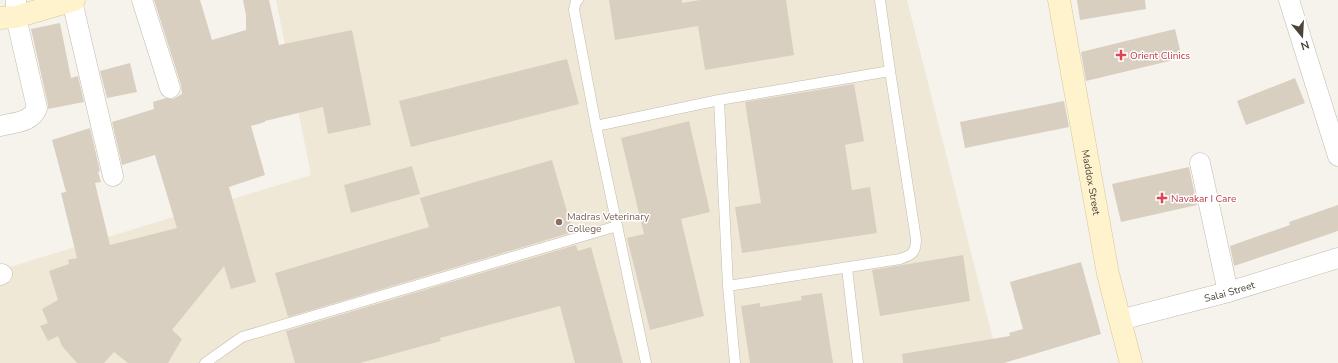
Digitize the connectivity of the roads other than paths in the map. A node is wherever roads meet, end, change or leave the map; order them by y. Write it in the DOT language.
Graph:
graph roads {
  1 [pos="73,0"];
  2 [pos="142,0"];
  3 [pos="576,0"];
  4 [pos="880,0"];
  5 [pos="1059,0"];
  6 [pos="1289,0"];
  7 [pos="11,12"];
  8 [pos="890,71"];
  9 [pos="170,88"];
  10 [pos="719,100"];
  11 [pos="0,126"];
  12 [pos="596,126"];
  13 [pos="1338,156"];
  14 [pos="1200,163"];
  15 [pos="113,176"];
  16 [pos="617,226"];
  17 [pos="1338,258"];
  18 [pos="847,268"];
  19 [pos="728,286"];
  20 [pos="1228,292"];
  21 [pos="1120,320"];
  22 [pos="205,363"];
  23 [pos="646,363"];
  24 [pos="736,363"];
  25 [pos="858,363"];
  26 [pos="1131,363"];
  1 -- 7 [label="street"];
  1 -- 15 [label="street"];
  2 -- 9 [label="street"];
  3 -- 12 [label="lane"];
  4 -- 8 [label="lane"];
  5 -- 21 [label="street, Maddox Street"];
  6 -- 13 [label="street"];
  7 -- 11 [label="street"];
  8 -- 10 [label="lane"];
  8 -- 18 [label="lane"];
  10 -- 12 [label="lane"];
  10 -- 19 [label="lane"];
  12 -- 16 [label="lane"];
  14 -- 20 [label="street"];
  16 -- 22 [label="lane"];
  16 -- 23 [label="lane"];
  17 -- 20 [label="street, Salai Street"];
  18 -- 19 [label="lane"];
  18 -- 25 [label="lane"];
  19 -- 24 [label="lane"];
  20 -- 21 [label="street, Salai Street"];
  21 -- 26 [label="street, Maddox Street"];
}
